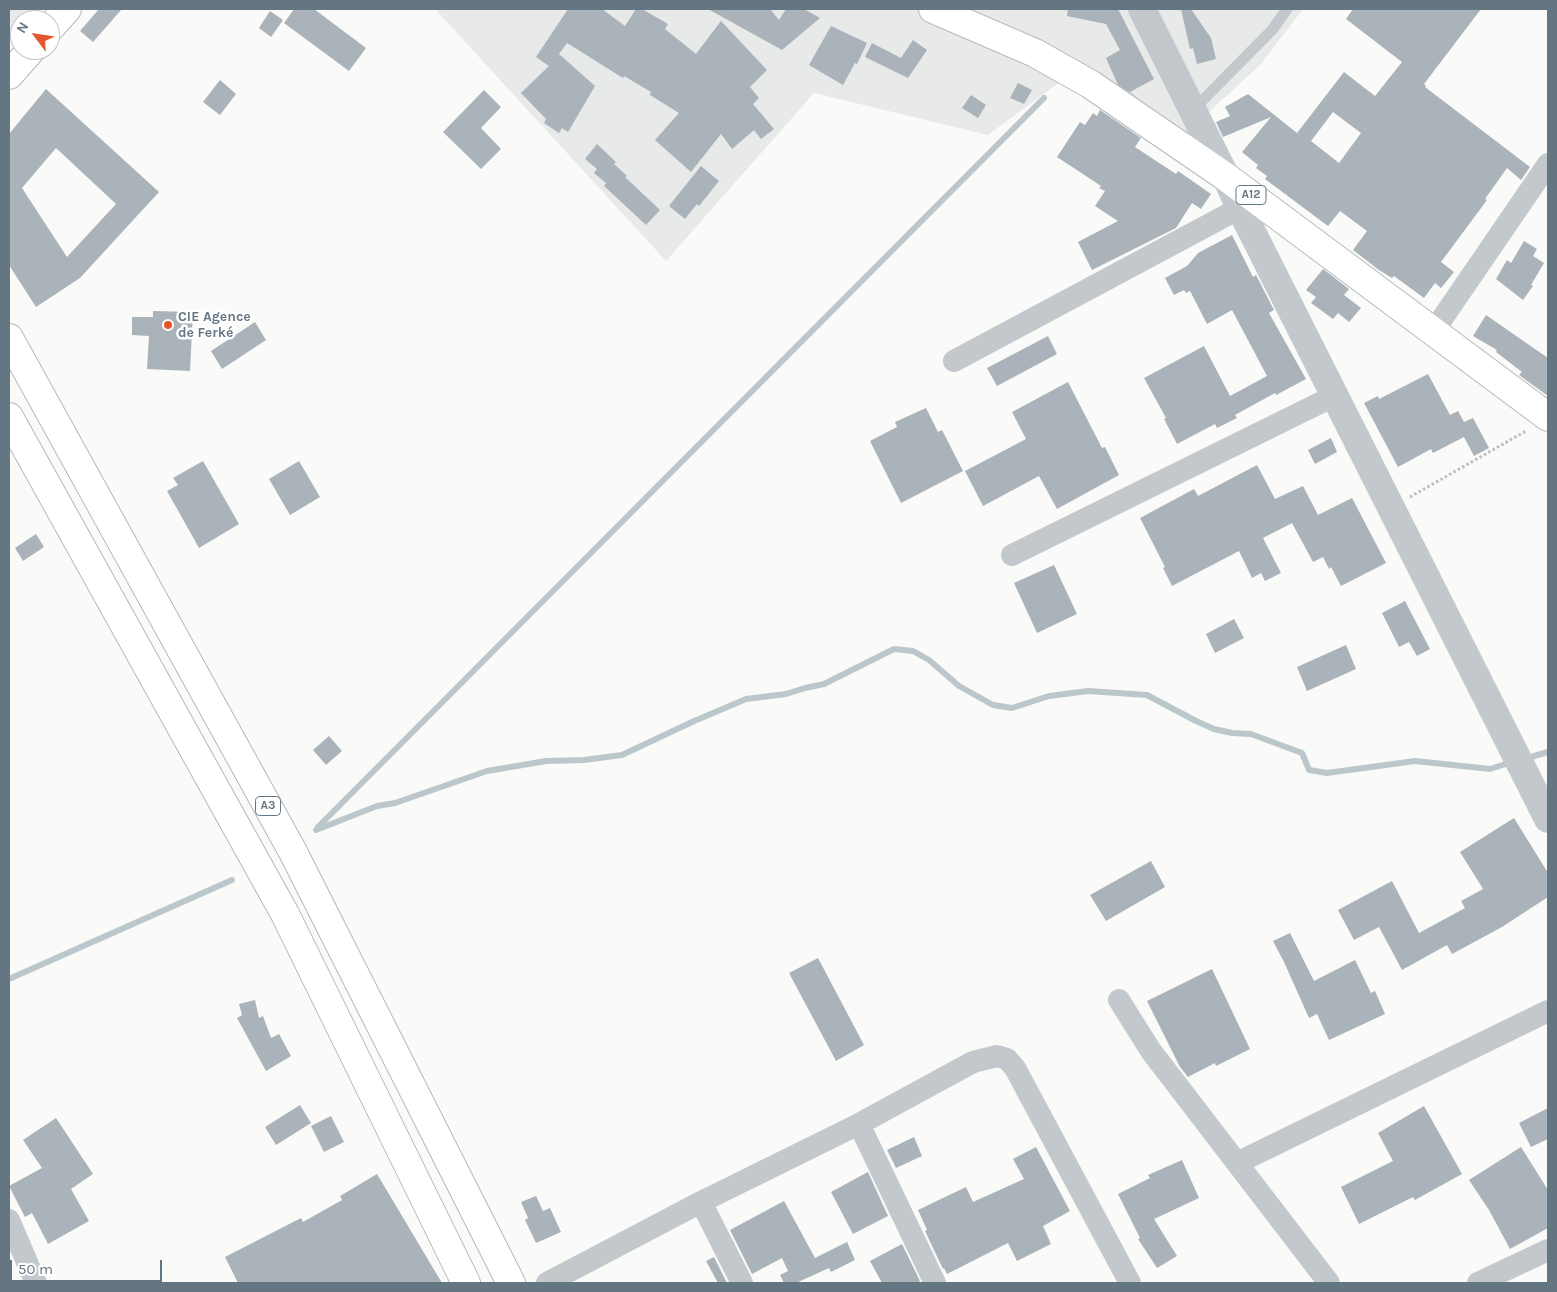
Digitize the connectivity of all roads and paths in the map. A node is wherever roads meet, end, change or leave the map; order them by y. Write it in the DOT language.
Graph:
graph roads {
  1 [pos="933,9"];
  2 [pos="1142,9"];
  3 [pos="1287,9"];
  4 [pos="23,60"];
  5 [pos="9,76"];
  6 [pos="1193,110"];
  7 [pos="1548,164"];
  8 [pos="1226,177"];
  9 [pos="1240,208"];
  10 [pos="1433,332"];
  11 [pos="9,338"];
  12 [pos="954,361"];
  13 [pos="1336,395"];
  14 [pos="9,417"];
  15 [pos="1540,422"];
  16 [pos="1391,508"];
  17 [pos="1012,555"];
  18 [pos="1548,819"];
  19 [pos="1119,1000"];
  20 [pos="1548,1011"];
  21 [pos="859,1124"];
  22 [pos="1237,1163"];
  23 [pos="701,1202"];
  24 [pos="9,1220"];
  25 [pos="1548,1250"];
  26 [pos="36,1283"];
  27 [pos="466,1283"];
  28 [pos="511,1283"];
  29 [pos="547,1283"];
  30 [pos="742,1283"];
  31 [pos="935,1283"];
  32 [pos="1130,1283"];
  33 [pos="1329,1283"];
  34 [pos="1478,1283"];
  1 -- 8 [label="main road, A12"];
  2 -- 6 [label="street"];
  3 -- 6 [label="lane"];
  4 -- 5 [label="main road"];
  6 -- 8 [label="street"];
  7 -- 10 [label="street"];
  8 -- 9 [label="street"];
  8 -- 10 [label="main road, A12"];
  9 -- 12 [label="street"];
  9 -- 13 [label="street"];
  10 -- 15 [label="main road, A12"];
  11 -- 28 [label="main road, A3"];
  13 -- 16 [label="street"];
  13 -- 17 [label="street"];
  14 -- 27 [label="main road"];
  15 -- 16 [label="path"];
  16 -- 18 [label="street"];
  19 -- 22 [label="street"];
  20 -- 22 [label="street"];
  21 -- 23 [label="street"];
  21 -- 31 [label="street"];
  21 -- 32 [label="street"];
  22 -- 33 [label="street"];
  23 -- 29 [label="street"];
  23 -- 30 [label="street"];
  24 -- 26 [label="street"];
  25 -- 34 [label="street"];
}
